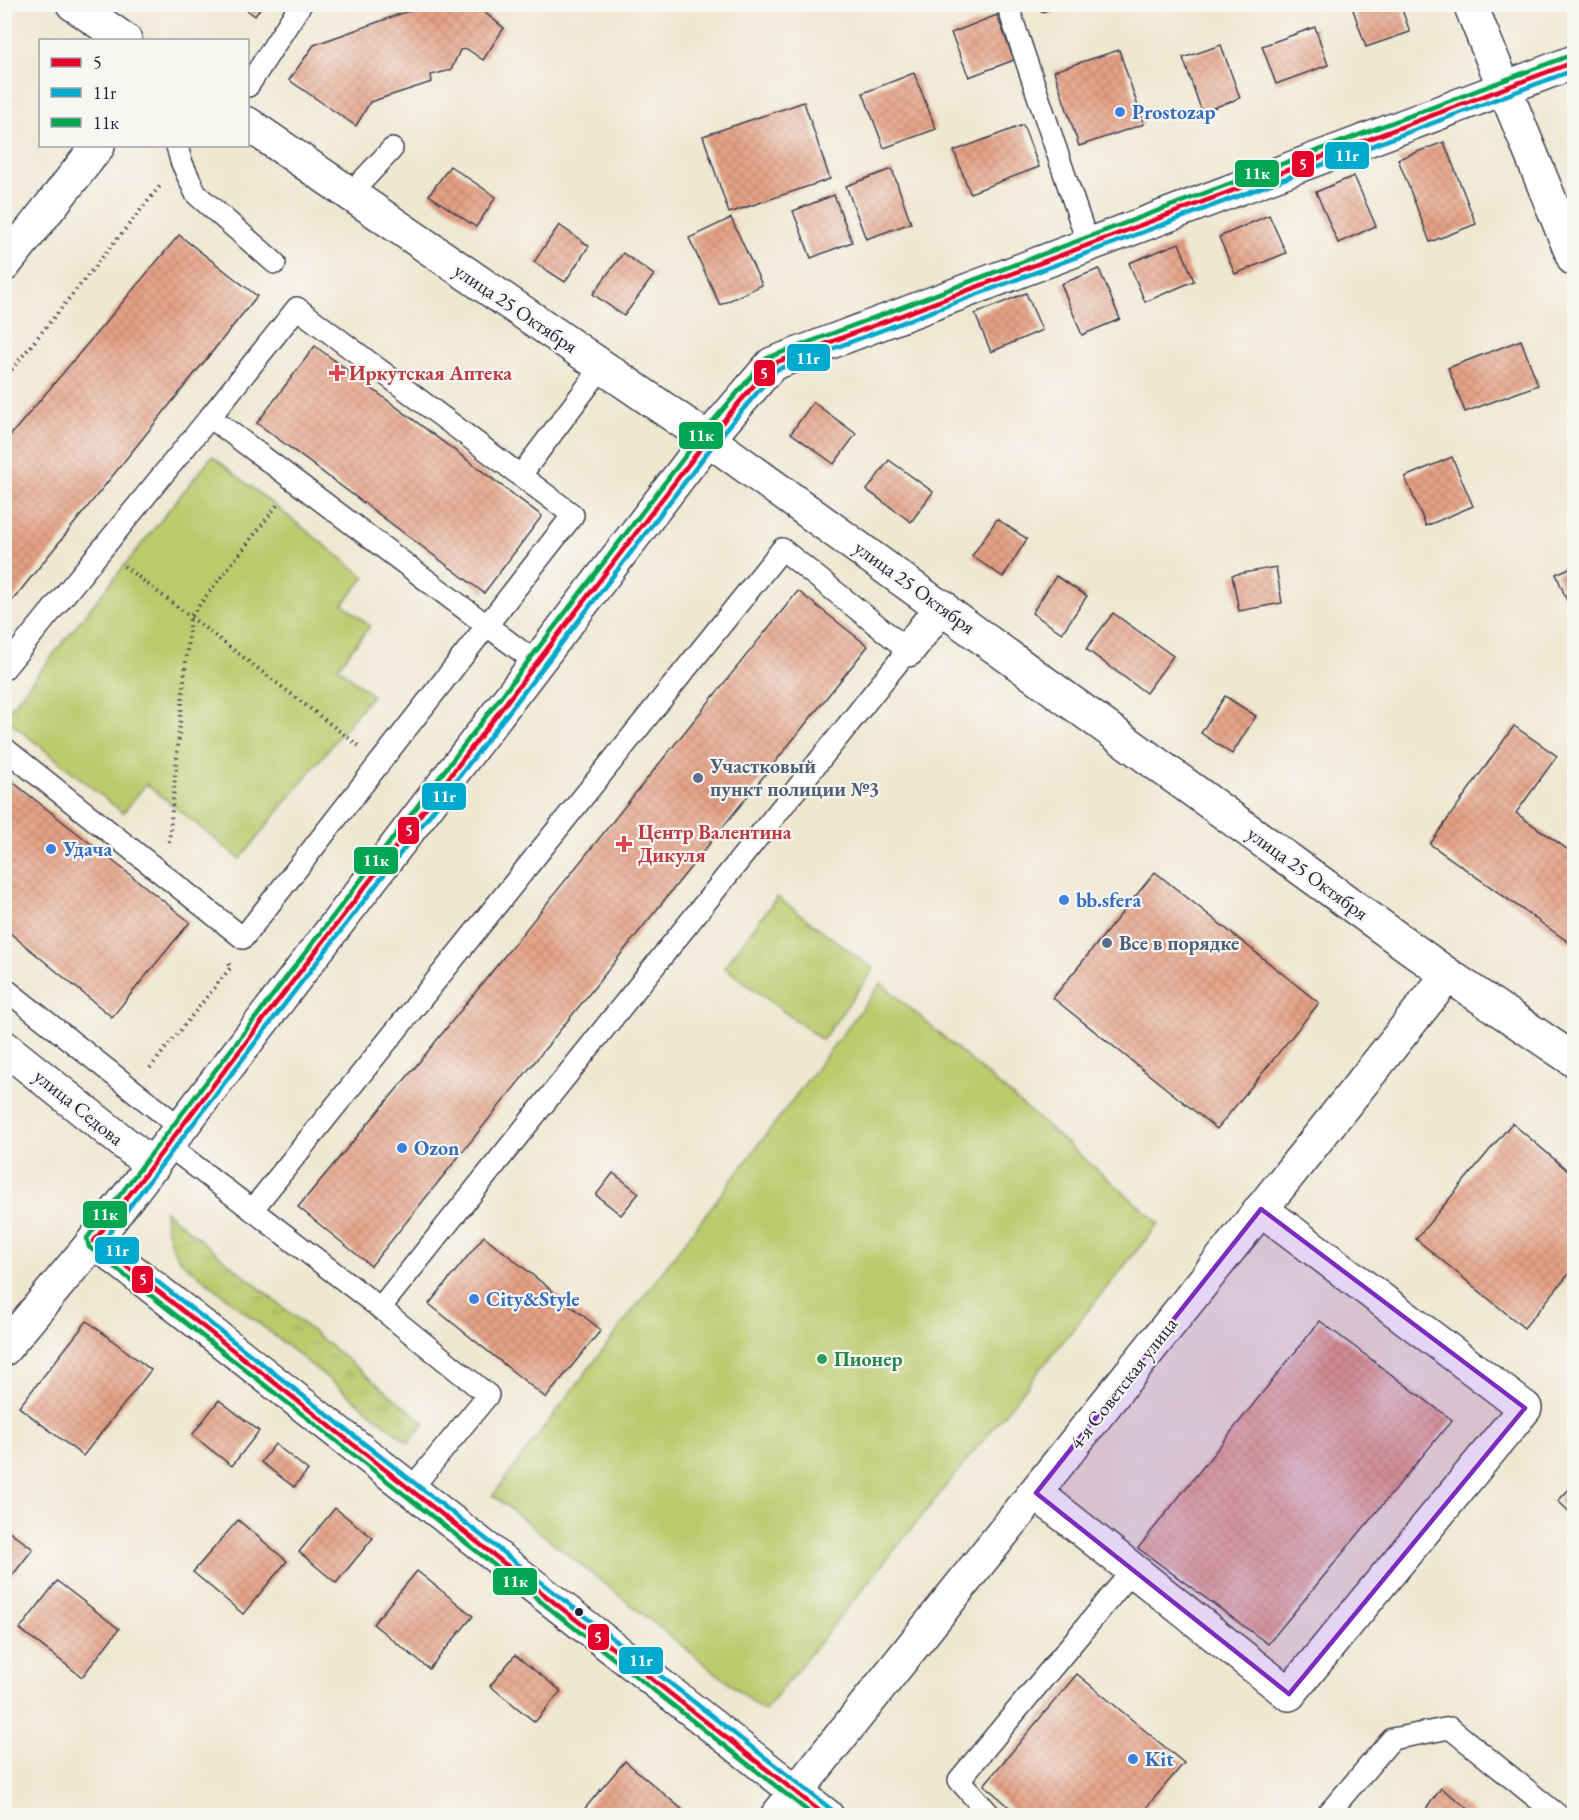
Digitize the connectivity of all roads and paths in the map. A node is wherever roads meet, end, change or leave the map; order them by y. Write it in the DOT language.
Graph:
graph roads {
  1 [pos="73,4"];
  2 [pos="301,4"];
  3 [pos="1007,4"];
  4 [pos="1470,4"];
  5 [pos="124,39"];
  6 [pos="1575,62"];
  7 [pos="249,84"];
  8 [pos="1504,87"];
  9 [pos="249,125"];
  10 [pos="97,147"];
  11 [pos="392,149"];
  12 [pos="179,153"];
  13 [pos="350,194"];
  14 [pos="1088,244"];
  15 [pos="1575,259"];
  16 [pos="275,263"];
  17 [pos="4,265"];
  18 [pos="602,367"];
  19 [pos="4,379"];
  20 [pos="210,417"];
  21 [pos="708,439"];
  22 [pos="520,476"];
  23 [pos="296,481"];
  24 [pos="102,549"];
  25 [pos="942,606"];
  26 [pos="190,617"];
  27 [pos="487,624"];
  28 [pos="908,650"];
  29 [pos="538,664"];
  30 [pos="4,669"];
  31 [pos="4,748"];
  32 [pos="380,762"];
  33 [pos="165,877"];
  34 [pos="231,967"];
  35 [pos="1448,975"];
  36 [pos="4,988"];
  37 [pos="4,1047"];
  38 [pos="1575,1060"];
  39 [pos="132,1089"];
  40 [pos="168,1147"];
  41 [pos="1261,1209"];
  42 [pos="252,1210"];
  43 [pos="94,1242"];
  44 [pos="380,1308"];
  45 [pos="4,1349"];
  46 [pos="411,1489"];
  47 [pos="1036,1493"];
  48 [pos="1133,1570"];
  49 [pos="788,1804"];
  50 [pos="827,1815"];
  51 [pos="991,1815"];
  52 [pos="1326,1815"];
  53 [pos="1559,1815"];
  1 -- 5 [label="street"];
  2 -- 7 [label="lane"];
  3 -- 14 [label="lane"];
  4 -- 8 [label="street"];
  6 -- 8 [label="street"];
  8 -- 14 [label="street"];
  8 -- 15 [label="street"];
  9 -- 13 [label="street, улица 25 Октября"];
  10 -- 17 [label="street"];
  11 -- 13 [label="lane"];
  12 -- 16 [label="lane"];
  12 -- 19 [label="path"];
  13 -- 18 [label="street, улица 25 Октября"];
  14 -- 21 [label="street"];
  18 -- 21 [label="street, улица 25 Октября"];
  18 -- 22 [label="lane"];
  20 -- 22 [label="lane"];
  20 -- 23 [label="lane"];
  20 -- 24 [label="lane"];
  21 -- 25 [label="street, улица 25 Октября"];
  21 -- 29 [label="street"];
  22 -- 27 [label="lane"];
  23 -- 26 [label="path"];
  23 -- 27 [label="lane"];
  24 -- 26 [label="path"];
  24 -- 30 [label="lane"];
  25 -- 28 [label="street"];
  25 -- 35 [label="street, улица 25 Октября"];
  26 -- 32 [label="path"];
  26 -- 33 [label="path"];
  27 -- 29 [label="lane"];
  27 -- 32 [label="lane"];
  28 -- 42 [label="lane"];
  28 -- 44 [label="lane"];
  29 -- 40 [label="street"];
  31 -- 33 [label="lane"];
  32 -- 33 [label="lane"];
  34 -- 39 [label="path"];
  35 -- 38 [label="street, улица 25 Октября"];
  35 -- 41 [label="street, 4-я Советская улица"];
  36 -- 39 [label="lane"];
  37 -- 40 [label="street, улица Седова"];
  39 -- 40 [label="lane"];
  40 -- 42 [label="lane"];
  40 -- 43 [label="street"];
  41 -- 47 [label="street, 4-я Советская улица"];
  41 -- 48 [label="street"];
  42 -- 44 [label="lane"];
  43 -- 45 [label="street"];
  43 -- 46 [label="street"];
  44 -- 46 [label="lane"];
  46 -- 49 [label="street"];
  47 -- 48 [label="street"];
  47 -- 49 [label="street, 4-я Советская улица"];
  48 -- 51 [label="lane"];
  49 -- 50 [label="street"];
  52 -- 53 [label="lane"];
}
